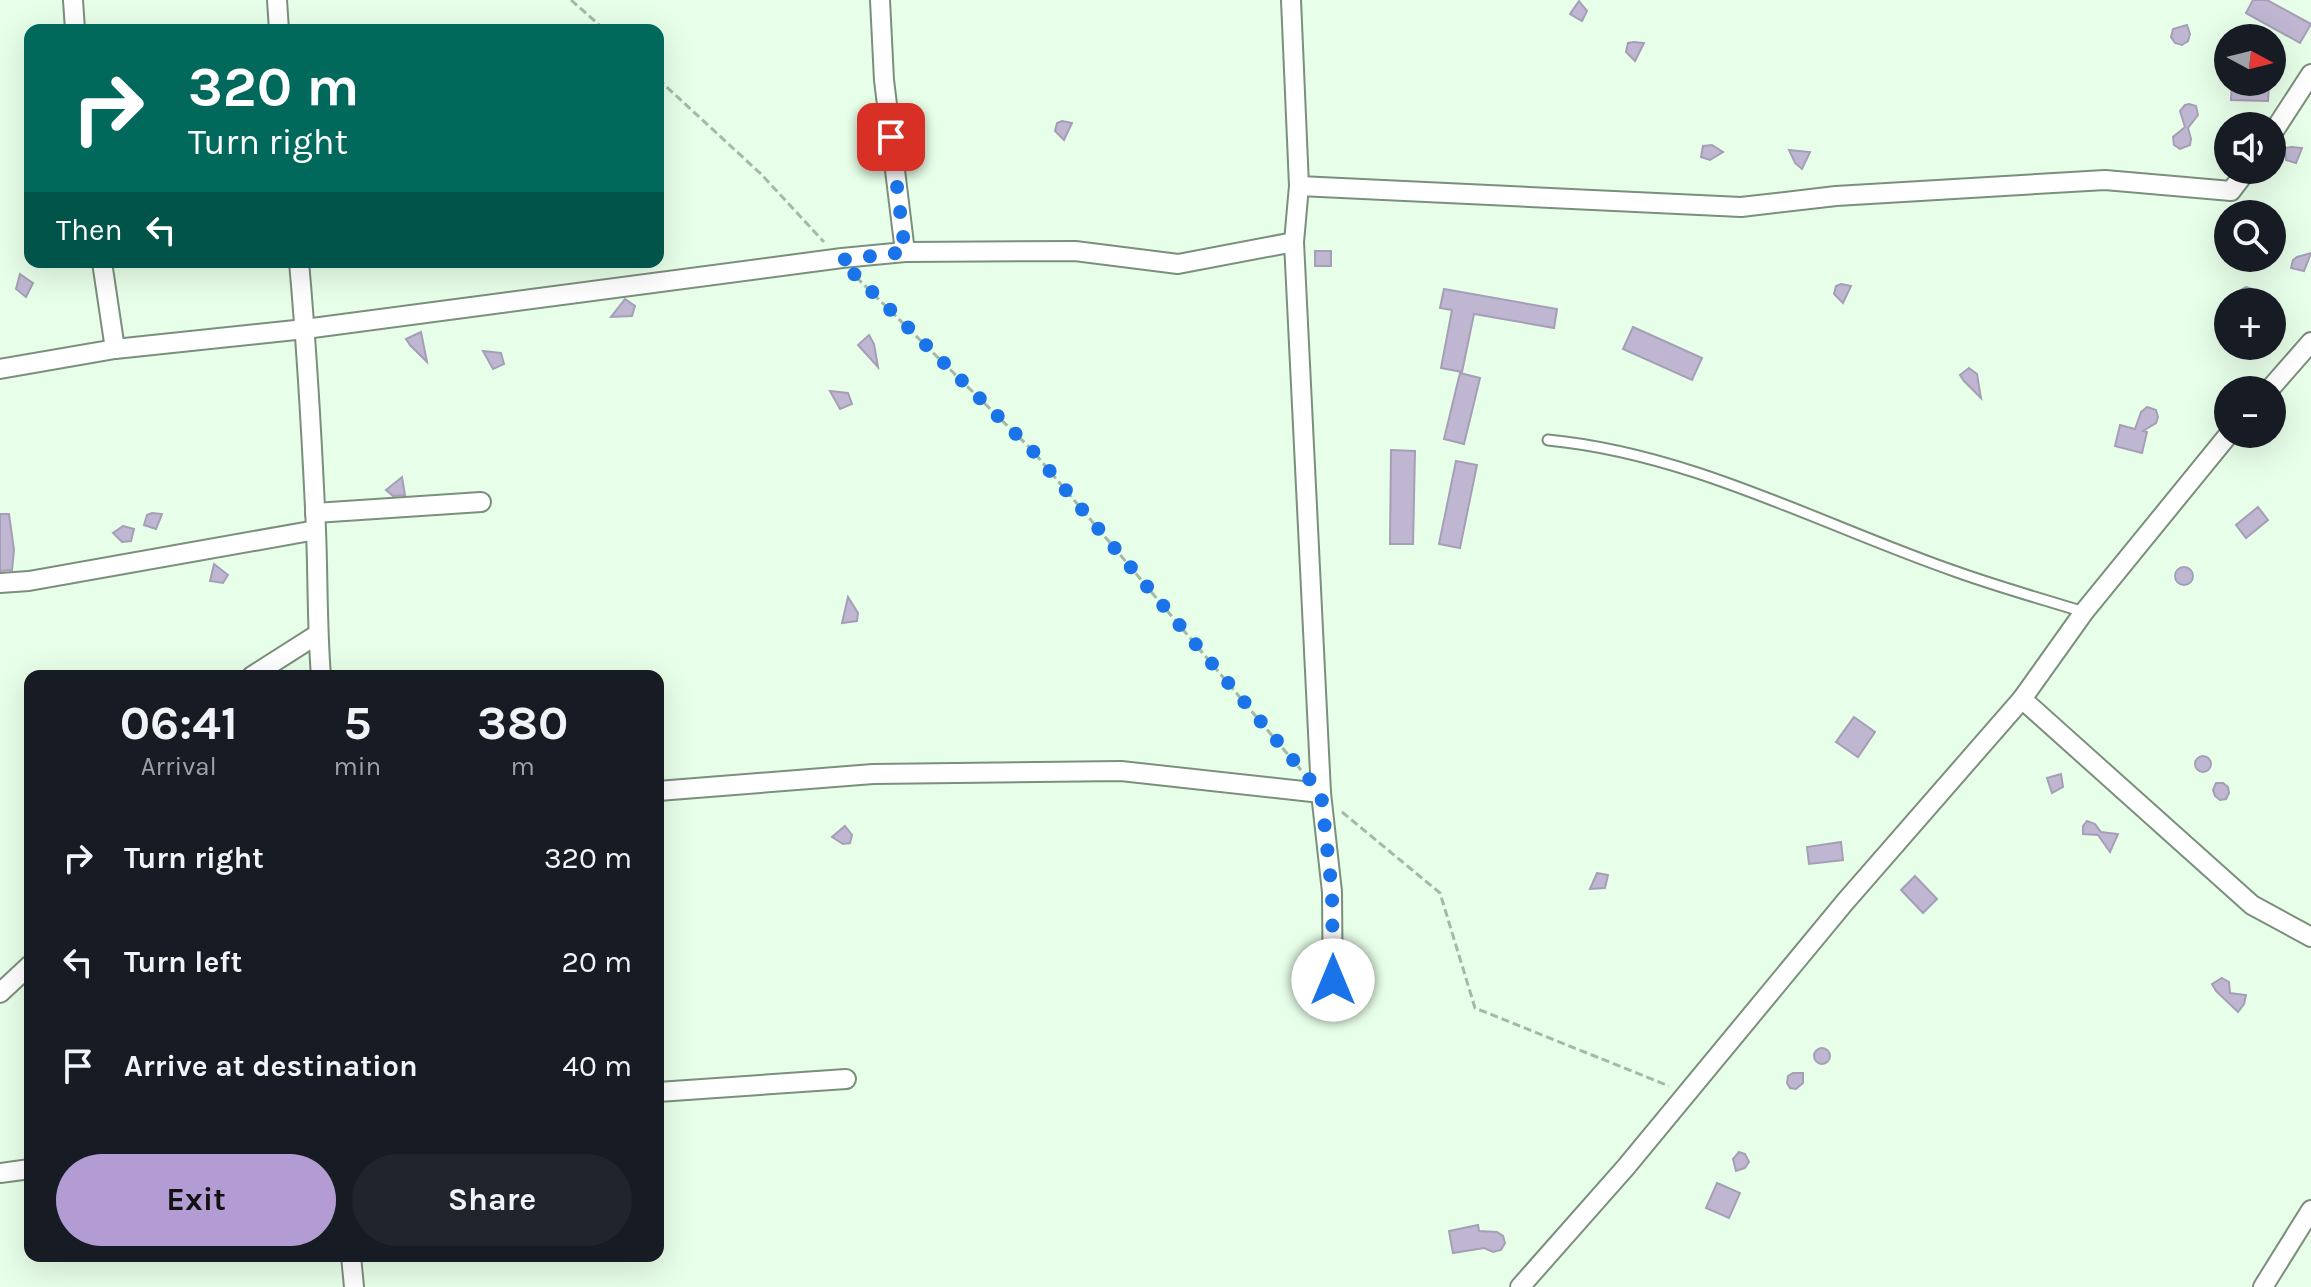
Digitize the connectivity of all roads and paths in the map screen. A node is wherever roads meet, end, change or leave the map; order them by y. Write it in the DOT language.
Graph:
graph roads {
  1 [pos="73,0"];
  2 [pos="277,0"];
  3 [pos="571,0"];
  4 [pos="880,0"];
  5 [pos="1291,0"];
  6 [pos="75,24"];
  7 [pos="279,24"];
  8 [pos="598,24"];
  9 [pos="2311,74"];
  10 [pos="664,85"];
  11 [pos="2286,112"];
  12 [pos="2236,184"];
  13 [pos="1299,186"];
  14 [pos="1294,242"];
  15 [pos="905,252"];
  16 [pos="840,260"];
  17 [pos="103,268"];
  18 [pos="300,268"];
  19 [pos="305,329"];
  20 [pos="2311,342"];
  21 [pos="115,349"];
  22 [pos="0,369"];
  23 [pos="2281,376"];
  24 [pos="1548,440"];
  25 [pos="2218,448"];
  26 [pos="481,502"];
  27 [pos="315,522"];
  28 [pos="0,583"];
  29 [pos="2084,612"];
  30 [pos="318,634"];
  31 [pos="261,670"];
  32 [pos="321,670"];
  33 [pos="2022,699"];
  34 [pos="1301,770"];
  35 [pos="664,791"];
  36 [pos="1321,793"];
  37 [pos="2311,937"];
  38 [pos="24,971"];
  39 [pos="0,993"];
  40 [pos="1333,1009"];
  41 [pos="846,1079"];
  42 [pos="664,1092"];
  43 [pos="1687,1093"];
  44 [pos="24,1170"];
  45 [pos="0,1173"];
  46 [pos="2311,1210"];
  47 [pos="352,1262"];
  48 [pos="354,1287"];
  49 [pos="1520,1287"];
  50 [pos="2263,1287"];
  1 -- 6 [label="street"];
  2 -- 7 [label="street"];
  3 -- 8 [label="path"];
  4 -- 15 [label="street"];
  5 -- 13 [label="street"];
  9 -- 11 [label="street"];
  10 -- 16 [label="path"];
  12 -- 13 [label="street"];
  13 -- 14 [label="street"];
  14 -- 15 [label="street"];
  14 -- 36 [label="street"];
  15 -- 16 [label="street"];
  16 -- 19 [label="street"];
  16 -- 34 [label="path"];
  17 -- 21 [label="street"];
  18 -- 19 [label="street"];
  19 -- 21 [label="street"];
  19 -- 27 [label="street"];
  20 -- 23 [label="street"];
  21 -- 22 [label="street"];
  24 -- 29 [label="lane"];
  25 -- 29 [label="street"];
  26 -- 27 [label="street"];
  27 -- 28 [label="street"];
  27 -- 30 [label="street"];
  29 -- 33 [label="street"];
  30 -- 31 [label="street"];
  30 -- 32 [label="street"];
  33 -- 37 [label="street"];
  33 -- 43 [label="street"];
  35 -- 36 [label="street"];
  36 -- 40 [label="street"];
  36 -- 43 [label="path"];
  38 -- 39 [label="street"];
  41 -- 42 [label="street"];
  43 -- 49 [label="street"];
  44 -- 45 [label="street"];
  46 -- 50 [label="street"];
  47 -- 48 [label="street"];
}
